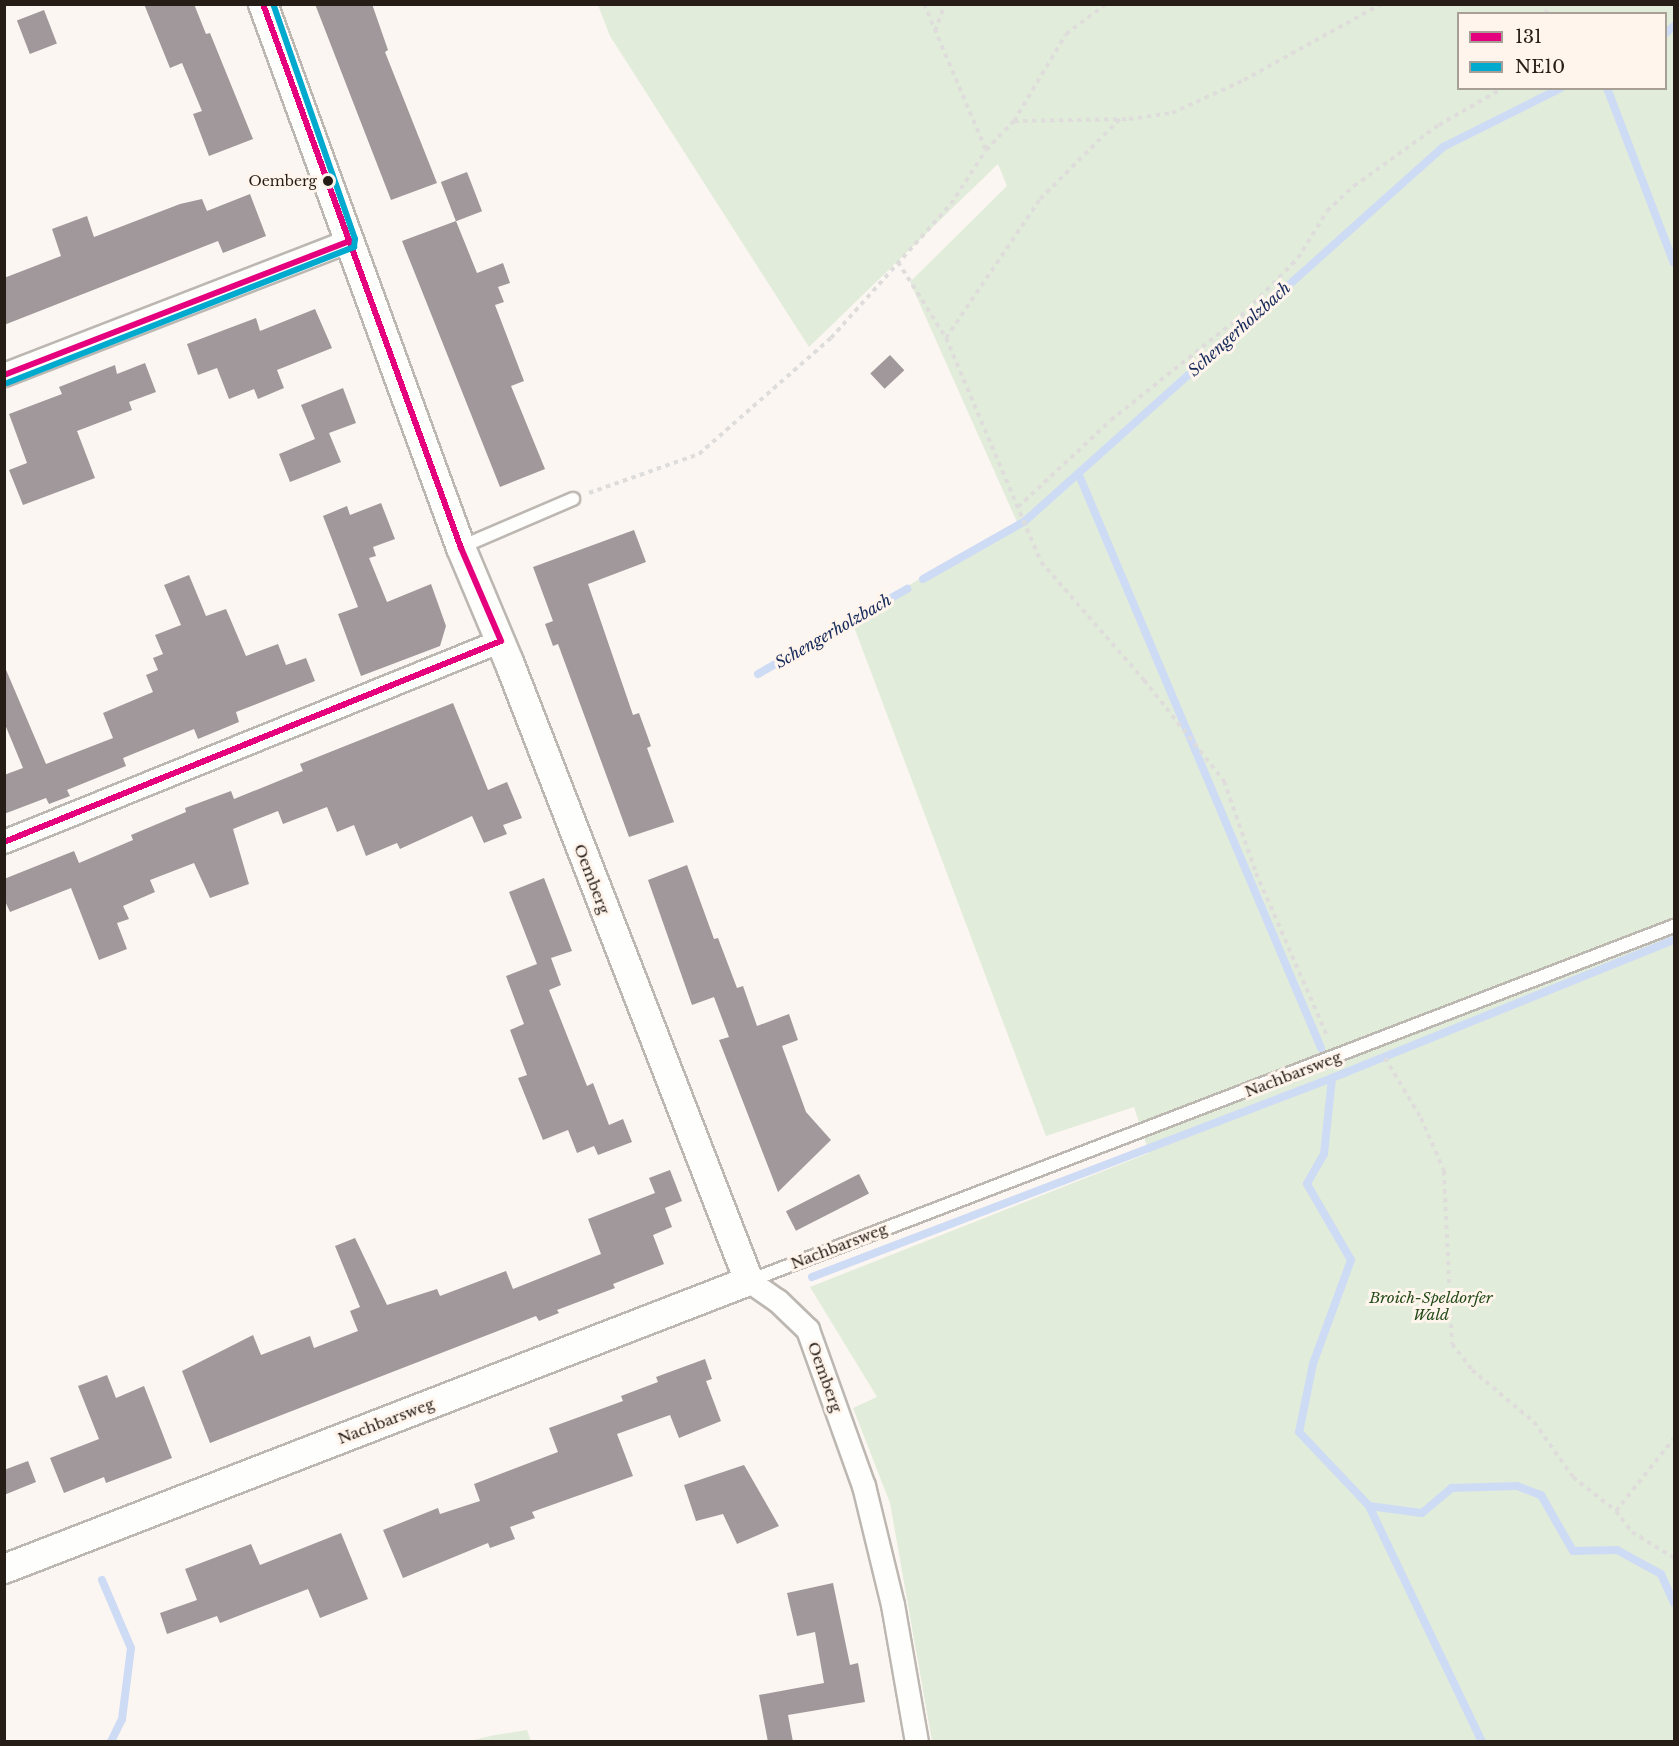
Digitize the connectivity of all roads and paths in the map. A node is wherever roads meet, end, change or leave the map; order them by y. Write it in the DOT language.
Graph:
graph roads {
  1 [pos="262,4"];
  2 [pos="924,4"];
  3 [pos="945,4"];
  4 [pos="1106,4"];
  5 [pos="1381,4"];
  6 [pos="935,31"];
  7 [pos="1500,90"];
  8 [pos="1120,119"];
  9 [pos="1014,121"];
  10 [pos="986,150"];
  11 [pos="347,242"];
  12 [pos="898,262"];
  13 [pos="945,338"];
  14 [pos="4,375"];
  15 [pos="573,499"];
  16 [pos="1018,507"];
  17 [pos="461,548"];
  18 [pos="501,641"];
  19 [pos="4,842"];
  20 [pos="1674,926"];
  21 [pos="1382,1040"];
  22 [pos="1337,1057"];
  23 [pos="749,1281"];
  24 [pos="1674,1438"];
  25 [pos="1616,1511"];
  26 [pos="1674,1558"];
  27 [pos="4,1569"];
  28 [pos="917,1742"];
  1 -- 11 [label="street, Oemberg"];
  2 -- 6 [label="path"];
  3 -- 6 [label="path"];
  4 -- 9 [label="path"];
  5 -- 8 [label="path"];
  6 -- 10 [label="path"];
  7 -- 16 [label="path"];
  8 -- 9 [label="path"];
  8 -- 13 [label="path"];
  9 -- 10 [label="path"];
  10 -- 12 [label="path"];
  11 -- 14 [label="street"];
  11 -- 17 [label="street, Oemberg"];
  12 -- 13 [label="path"];
  12 -- 15 [label="path"];
  13 -- 16 [label="path"];
  15 -- 17 [label="lane"];
  16 -- 22 [label="path"];
  17 -- 18 [label="street, Oemberg"];
  18 -- 19 [label="street"];
  18 -- 23 [label="street, Oemberg"];
  20 -- 21 [label="lane, Nachbarsweg"];
  21 -- 22 [label="lane, Nachbarsweg"];
  21 -- 25 [label="path"];
  22 -- 23 [label="lane, Nachbarsweg"];
  23 -- 27 [label="street, Nachbarsweg"];
  23 -- 28 [label="street, Oemberg"];
  24 -- 25 [label="path"];
  25 -- 26 [label="path"];
}
